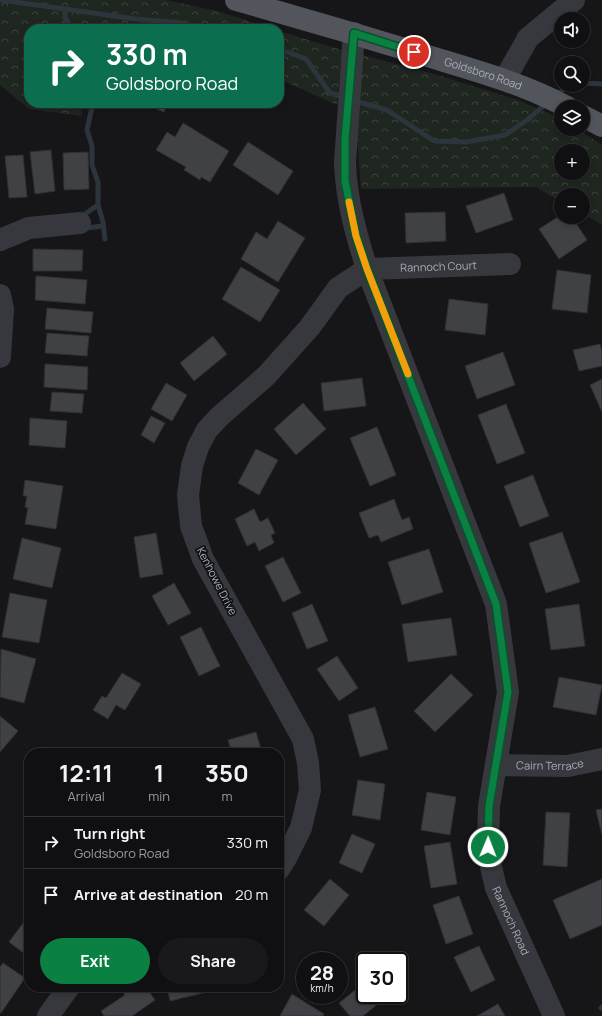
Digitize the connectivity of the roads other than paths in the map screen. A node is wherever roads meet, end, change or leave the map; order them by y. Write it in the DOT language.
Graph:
graph roads {
  1 [pos="236,0"];
  2 [pos="574,0"];
  3 [pos="354,33"];
  4 [pos="505,79"];
  5 [pos="554,101"];
  6 [pos="590,120"];
  7 [pos="602,126"];
  8 [pos="80,223"];
  9 [pos="0,240"];
  10 [pos="510,264"];
  11 [pos="367,269"];
  12 [pos="0,295"];
  13 [pos="0,356"];
  14 [pos="602,758"];
  15 [pos="496,765"];
  16 [pos="284,861"];
  17 [pos="65,992"];
  18 [pos="48,1016"];
  19 [pos="554,1016"];
  1 -- 3 [label="main road, Goldsboro Road"];
  2 -- 4 [label="street"];
  3 -- 4 [label="main road, Goldsboro Road"];
  3 -- 11 [label="street, Rannoch Road"];
  4 -- 5 [label="main road, Goldsboro Road"];
  6 -- 7 [label="main road"];
  8 -- 9 [label="street"];
  10 -- 11 [label="street, Rannoch Court"];
  11 -- 15 [label="street, Rannoch Road"];
  11 -- 16 [label="street, Kenhowe Drive"];
  12 -- 13 [label="street"];
  14 -- 15 [label="street, Cairn Terrace"];
  15 -- 19 [label="street, Rannoch Road"];
  17 -- 18 [label="street"];
}
